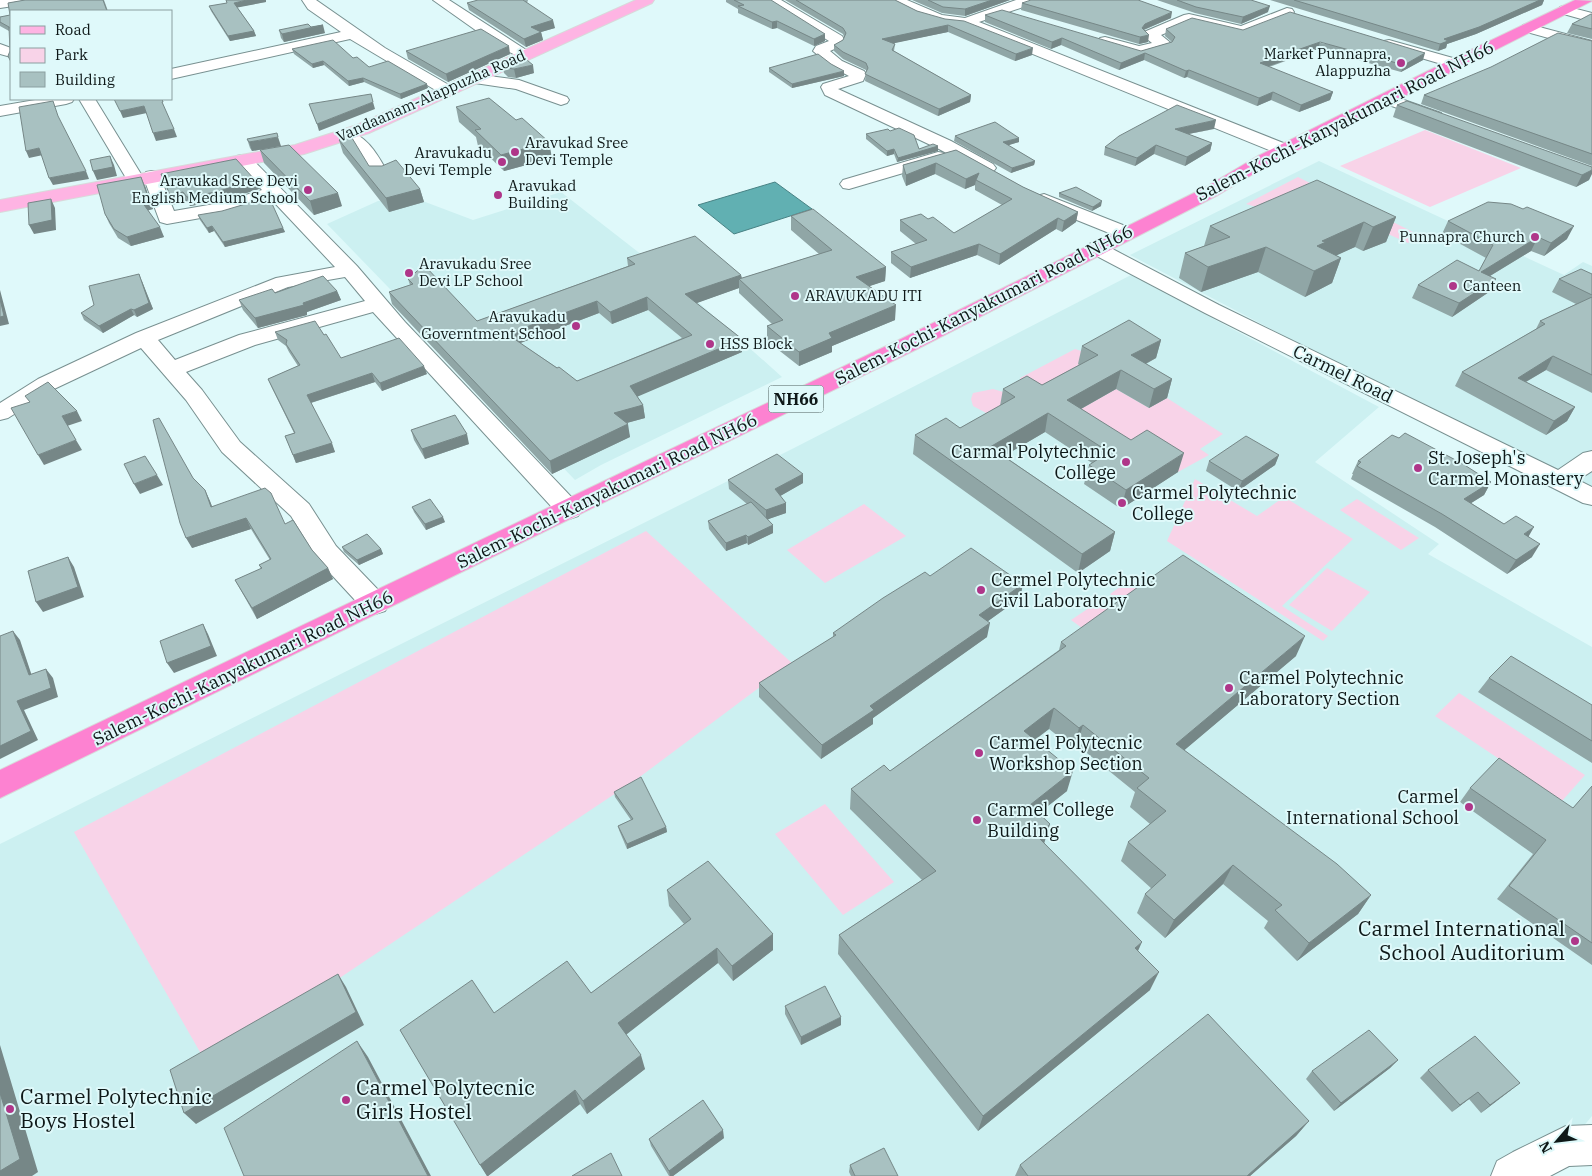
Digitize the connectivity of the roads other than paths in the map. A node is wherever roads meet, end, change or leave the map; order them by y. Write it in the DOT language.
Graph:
graph roads {
  1 [pos="27,0"];
  2 [pos="309,0"];
  3 [pos="440,0"];
  4 [pos="647,0"];
  5 [pos="771,0"];
  6 [pos="896,0"];
  7 [pos="1030,0"];
  8 [pos="1586,0"];
  9 [pos="0,4"];
  10 [pos="1280,6"];
  11 [pos="1001,10"];
  12 [pos="1565,10"];
  13 [pos="1172,12"];
  14 [pos="1302,17"];
  15 [pos="1024,18"];
  16 [pos="1188,18"];
  17 [pos="1592,18"];
  18 [pos="966,22"];
  19 [pos="1528,28"];
  20 [pos="352,34"];
  21 [pos="1091,37"];
  22 [pos="1377,40"];
  23 [pos="1592,46"];
  24 [pos="526,55"];
  25 [pos="1455,63"];
  26 [pos="172,74"];
  27 [pos="474,79"];
  28 [pos="448,91"];
  29 [pos="1387,99"];
  30 [pos="60,100"];
  31 [pos="88,100"];
  32 [pos="561,100"];
  33 [pos="0,111"];
  34 [pos="1450,122"];
  35 [pos="345,135"];
  36 [pos="1285,150"];
  37 [pos="958,152"];
  38 [pos="242,160"];
  39 [pos="379,173"];
  40 [pos="143,178"];
  41 [pos="1004,178"];
  42 [pos="849,184"];
  43 [pos="274,192"];
  44 [pos="1028,192"];
  45 [pos="0,206"];
  46 [pos="1126,233"];
  47 [pos="1096,248"];
  48 [pos="350,270"];
  49 [pos="378,304"];
  50 [pos="144,338"];
  51 [pos="172,369"];
  52 [pos="0,413"];
  53 [pos="1592,459"];
  54 [pos="1560,481"];
  55 [pos="1592,497"];
  56 [pos="570,510"];
  57 [pos="375,604"];
  58 [pos="0,785"];
  59 [pos="1592,1145"];
  60 [pos="1512,1176"];
  1 -- 9 [label="street"];
  2 -- 20 [label="street"];
  3 -- 24 [label="street"];
  4 -- 24 [label="main road, Vandaanam-Alappuzha Road"];
  5 -- 37 [label="street"];
  6 -- 18 [label="street"];
  7 -- 11 [label="street"];
  8 -- 12 [label="highway, Salem-Kochi-Kanyakumari Road NH66 / NH66"];
  10 -- 14 [label="street"];
  10 -- 16 [label="street"];
  11 -- 15 [label="street"];
  11 -- 18 [label="street"];
  12 -- 17 [label="street"];
  12 -- 19 [label="highway, Salem-Kochi-Kanyakumari Road NH66 / NH66"];
  13 -- 16 [label="street"];
  16 -- 21 [label="street"];
  18 -- 36 [label="street"];
  19 -- 23 [label="street"];
  19 -- 25 [label="highway, Salem-Kochi-Kanyakumari Road NH66 / NH66"];
  20 -- 26 [label="street"];
  20 -- 28 [label="street"];
  22 -- 25 [label="street"];
  24 -- 27 [label="main road, Vandaanam-Alappuzha Road"];
  25 -- 29 [label="highway, Salem-Kochi-Kanyakumari Road NH66 / NH66"];
  27 -- 28 [label="main road, Vandaanam-Alappuzha Road"];
  27 -- 32 [label="street"];
  28 -- 35 [label="main road, Vandaanam-Alappuzha Road"];
  29 -- 34 [label="street"];
  29 -- 36 [label="highway, Salem-Kochi-Kanyakumari Road NH66 / NH66"];
  30 -- 33 [label="street"];
  31 -- 40 [label="street"];
  35 -- 38 [label="main road, Vandaanam-Alappuzha Road"];
  35 -- 39 [label="street"];
  36 -- 46 [label="highway, Salem-Kochi-Kanyakumari Road NH66 / NH66"];
  37 -- 41 [label="street"];
  37 -- 42 [label="street"];
  38 -- 40 [label="main road, Vandaanam-Alappuzha Road"];
  38 -- 43 [label="street"];
  40 -- 43 [label="street"];
  40 -- 45 [label="main road, Vandaanam-Alappuzha Road"];
  43 -- 48 [label="street"];
  44 -- 46 [label="street"];
  46 -- 47 [label="highway, Salem-Kochi-Kanyakumari Road NH66 / NH66"];
  47 -- 54 [label="street, Carmel Road"];
  47 -- 56 [label="highway, Salem-Kochi-Kanyakumari Road NH66 / NH66"];
  48 -- 49 [label="street"];
  48 -- 50 [label="street"];
  49 -- 51 [label="street"];
  49 -- 56 [label="street"];
  50 -- 51 [label="street"];
  50 -- 52 [label="street"];
  51 -- 57 [label="street"];
  53 -- 54 [label="street"];
  54 -- 55 [label="street, Carmel Road"];
  56 -- 57 [label="highway, Salem-Kochi-Kanyakumari Road NH66 / NH66"];
  57 -- 58 [label="highway, Salem-Kochi-Kanyakumari Road NH66 / NH66"];
  59 -- 60 [label="street"];
}
